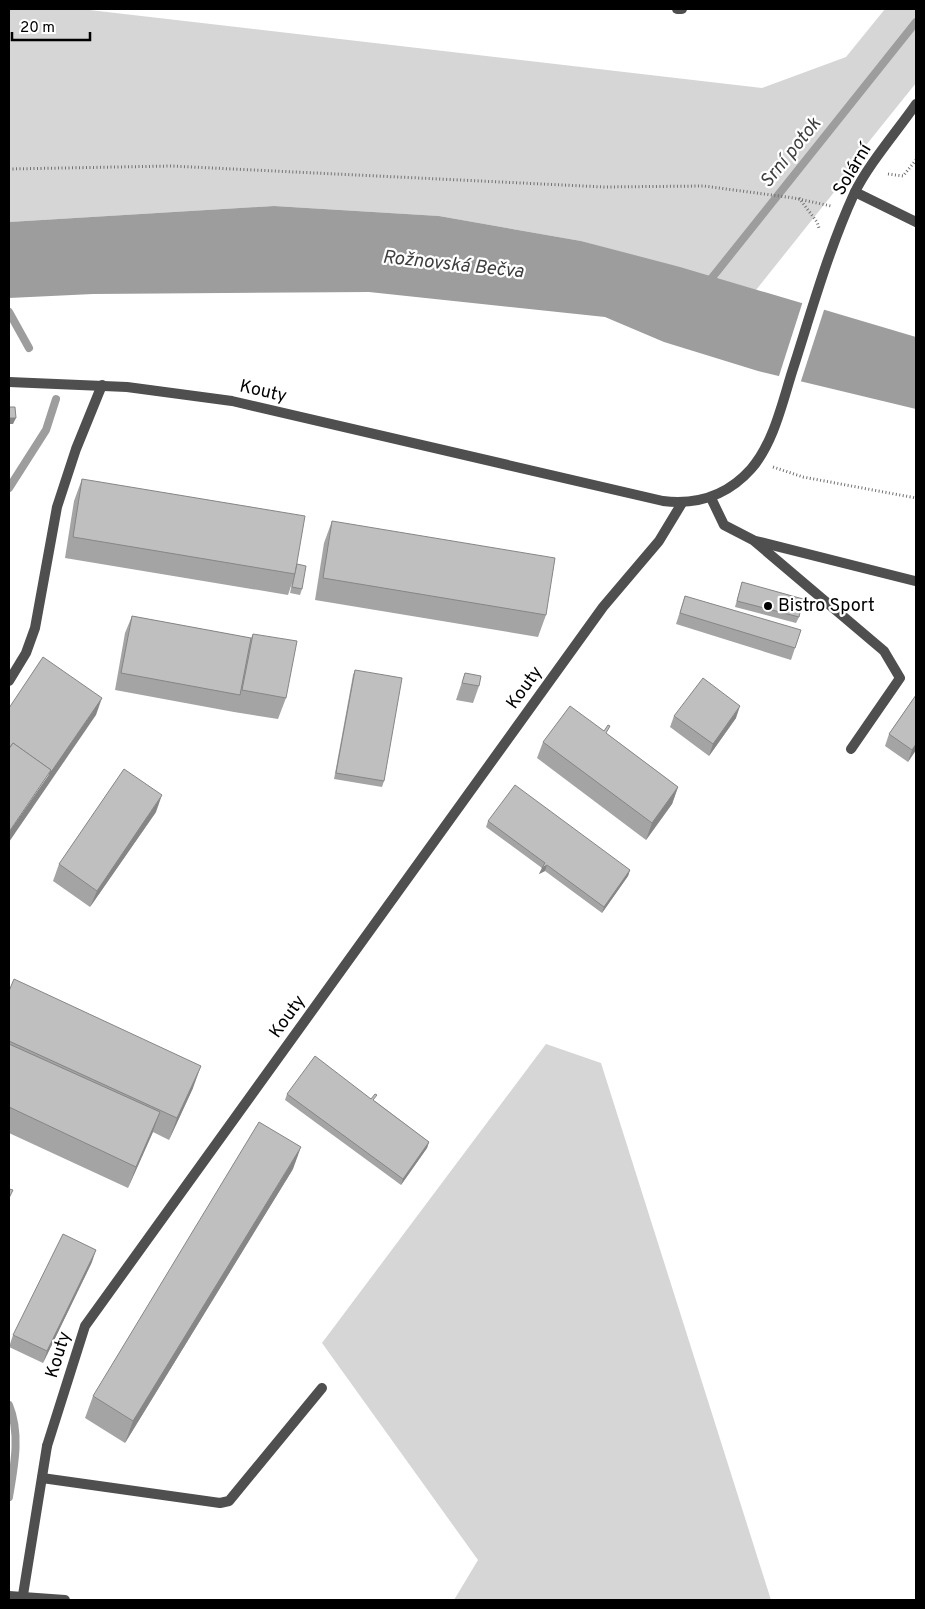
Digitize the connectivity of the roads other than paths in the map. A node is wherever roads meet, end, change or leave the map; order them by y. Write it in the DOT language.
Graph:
graph roads {
  1 [pos="677,9"];
  2 [pos="682,9"];
  3 [pos="916,104"];
  4 [pos="854,192"];
  5 [pos="916,222"];
  6 [pos="9,382"];
  7 [pos="102,385"];
  8 [pos="781,406"];
  9 [pos="711,498"];
  10 [pos="682,504"];
  11 [pos="753,540"];
  12 [pos="915,581"];
  13 [pos="9,681"];
  14 [pos="851,749"];
  15 [pos="322,1388"];
  16 [pos="42,1478"];
  17 [pos="23,1595"];
  18 [pos="9,1596"];
  19 [pos="65,1600"];
  1 -- 2 [label="street"];
  3 -- 4 [label="street, Solární"];
  4 -- 5 [label="street"];
  4 -- 8 [label="street, Solární"];
  6 -- 7 [label="street, Kouty"];
  7 -- 10 [label="street, Kouty"];
  7 -- 13 [label="street"];
  8 -- 9 [label="street, Kouty"];
  9 -- 10 [label="street, Kouty"];
  9 -- 11 [label="street"];
  10 -- 16 [label="street, Kouty"];
  11 -- 12 [label="street"];
  11 -- 14 [label="street"];
  15 -- 16 [label="street"];
  16 -- 17 [label="street, Kouty"];
  17 -- 18 [label="street"];
  17 -- 19 [label="street"];
}
